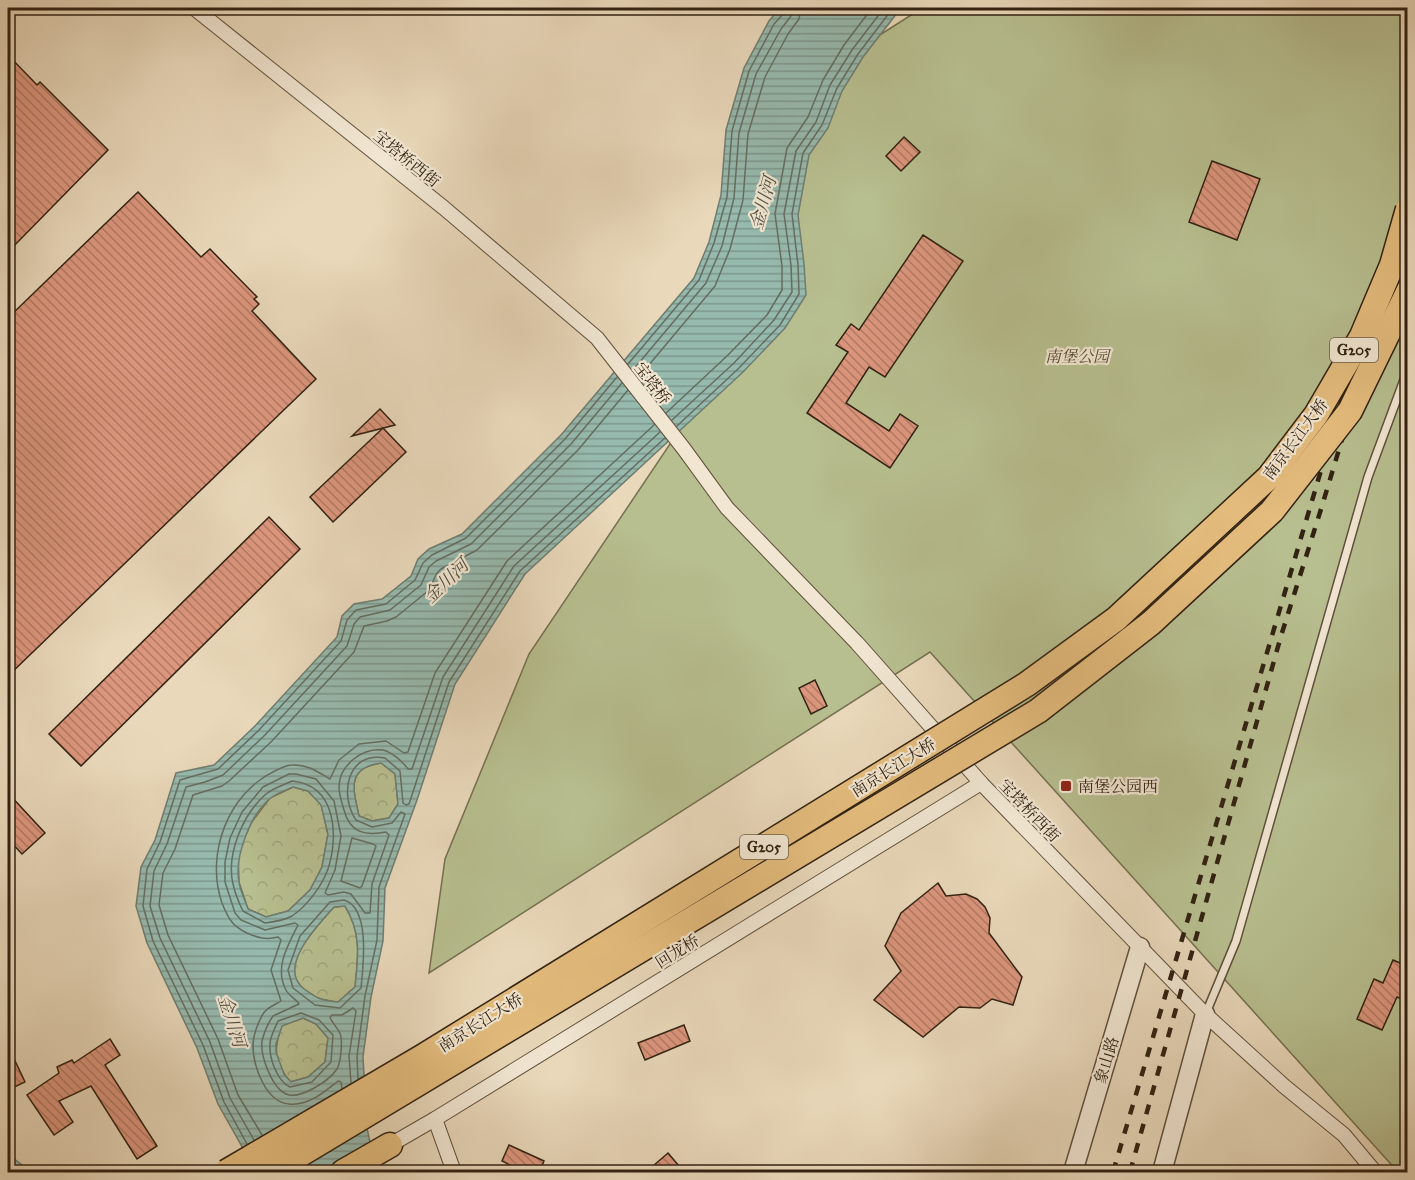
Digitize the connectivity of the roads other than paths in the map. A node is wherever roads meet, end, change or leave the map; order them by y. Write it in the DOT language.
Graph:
graph roads {
  1 [pos="194,8"];
  2 [pos="1407,209"];
  3 [pos="1407,292"];
  4 [pos="597,338"];
  5 [pos="1407,369"];
  6 [pos="684,449"];
  7 [pos="981,783"];
  8 [pos="1140,947"];
  9 [pos="1205,1014"];
  10 [pos="435,1119"];
  11 [pos="390,1145"];
  12 [pos="226,1173"];
  13 [pos="271,1173"];
  14 [pos="343,1173"];
  15 [pos="454,1173"];
  16 [pos="1073,1173"];
  17 [pos="1162,1173"];
  18 [pos="1375,1173"];
  1 -- 4 [label="street, 宝塔桥西街"];
  2 -- 12 [label="highway, 南京长江大桥 / G205, bridge"];
  3 -- 13 [label="highway, 南京长江大桥 / G205, bridge"];
  4 -- 6 [label="street, 宝塔桥"];
  5 -- 9 [label="lane"];
  6 -- 7 [label="street, 宝塔桥西街"];
  7 -- 8 [label="street, 宝塔桥西街"];
  7 -- 10 [label="street, 回龙桥"];
  8 -- 9 [label="street, 宝塔桥西街"];
  8 -- 16 [label="street, 象山路"];
  9 -- 17 [label="street"];
  9 -- 18 [label="street, 宝塔桥西街"];
  10 -- 11 [label="street, 回龙桥"];
  10 -- 15 [label="street"];
  11 -- 14 [label="highway"];
}
